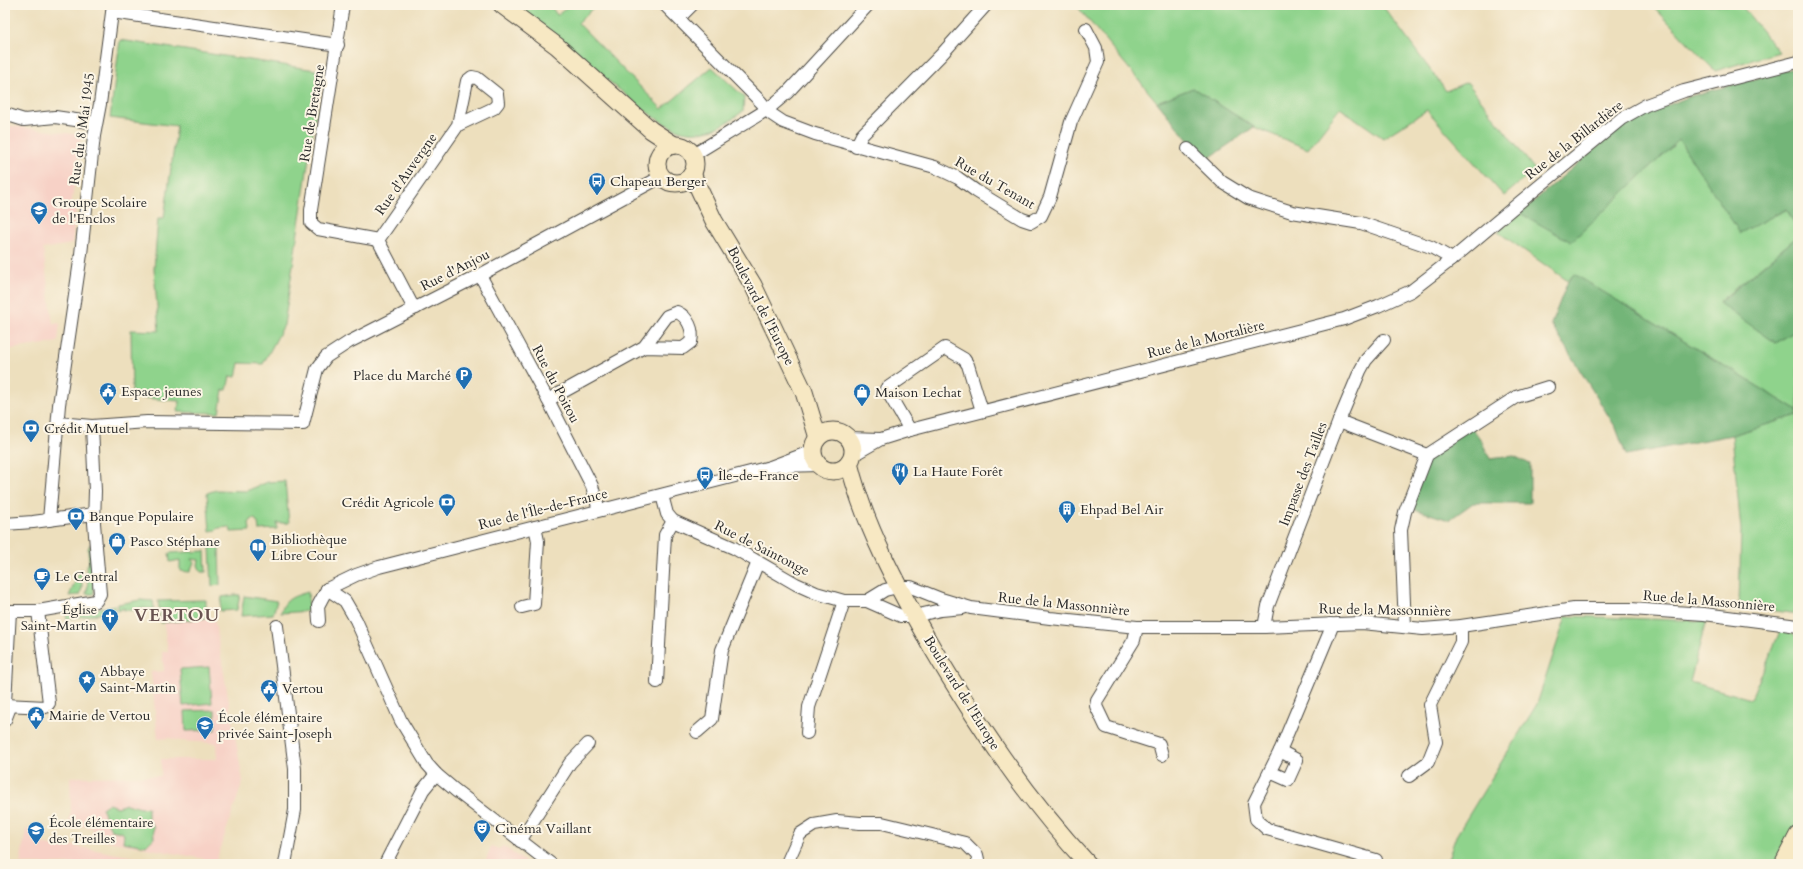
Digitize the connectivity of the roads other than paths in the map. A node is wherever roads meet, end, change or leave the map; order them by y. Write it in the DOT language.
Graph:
graph roads {
  1 [pos="343,5"];
  2 [pos="502,5"];
  3 [pos="665,5"];
  4 [pos="692,5"];
  5 [pos="868,5"];
  6 [pos="986,5"];
  7 [pos="113,8"];
  8 [pos="679,18"];
  9 [pos="1086,29"];
  10 [pos="338,45"];
  11 [pos="1798,62"];
  12 [pos="615,98"];
  13 [pos="768,109"];
  14 [pos="5,114"];
  15 [pos="96,124"];
  16 [pos="458,125"];
  17 [pos="674,145"];
  18 [pos="856,146"];
  19 [pos="1188,149"];
  20 [pos="692,154"];
  21 [pos="657,160"];
  22 [pos="662,177"];
  23 [pos="685,179"];
  24 [pos="1511,209"];
  25 [pos="378,240"];
  26 [pos="1451,260"];
  27 [pos="480,275"];
  28 [pos="416,308"];
  29 [pos="1384,340"];
  30 [pos="644,347"];
  31 [pos="1548,387"];
  32 [pos="804,392"];
  33 [pos="548,400"];
  34 [pos="982,412"];
  35 [pos="1339,421"];
  36 [pos="58,423"];
  37 [pos="92,426"];
  38 [pos="910,430"];
  39 [pos="842,435"];
  40 [pos="881,439"];
  41 [pos="1426,455"];
  42 [pos="821,456"];
  43 [pos="851,459"];
  44 [pos="662,495"];
  45 [pos="862,506"];
  46 [pos="599,510"];
  47 [pos="94,514"];
  48 [pos="49,520"];
  49 [pos="673,521"];
  50 [pos="5,524"];
  51 [pos="535,527"];
  52 [pos="758,562"];
  53 [pos="898,587"];
  54 [pos="327,589"];
  55 [pos="844,601"];
  56 [pos="867,601"];
  57 [pos="522,607"];
  58 [pos="971,608"];
  59 [pos="7,609"];
  60 [pos="38,611"];
  61 [pos="914,616"];
  62 [pos="319,621"];
  63 [pos="1330,624"];
  64 [pos="277,626"];
  65 [pos="1461,626"];
  66 [pos="1798,626"];
  67 [pos="1137,627"];
  68 [pos="1264,627"];
  69 [pos="1405,627"];
  70 [pos="657,682"];
  71 [pos="7,705"];
  72 [pos="5,720"];
  73 [pos="697,732"];
  74 [pos="807,733"];
  75 [pos="588,744"];
  76 [pos="1280,751"];
  77 [pos="1162,755"];
  78 [pos="1270,772"];
  79 [pos="436,774"];
  80 [pos="1409,776"];
  81 [pos="1798,835"];
  82 [pos="520,841"];
  83 [pos="1376,860"];
  84 [pos="787,863"];
  85 [pos="285,864"];
  86 [pos="385,864"];
  87 [pos="551,864"];
  88 [pos="979,864"];
  89 [pos="1088,864"];
  90 [pos="1783,864"];
  1 -- 10 [label="street, Rue de Bretagne"];
  2 -- 12 [label="street"];
  3 -- 8 [label="street, Rue du Tenant"];
  4 -- 8 [label="street"];
  5 -- 13 [label="street"];
  6 -- 18 [label="street"];
  7 -- 10 [label="street"];
  7 -- 15 [label="street, Rue du 8 Mai 1945"];
  8 -- 13 [label="street, Rue du Tenant"];
  9 -- 18 [label="street, Rue du Tenant"];
  10 -- 25 [label="street, Rue de Bretagne"];
  11 -- 24 [label="street, Rue de la Billardière"];
  12 -- 17 [label="street"];
  12 -- 21 [label="street"];
  13 -- 18 [label="street, Rue du Tenant"];
  13 -- 20 [label="street"];
  14 -- 15 [label="street"];
  15 -- 36 [label="street, Rue du 8 Mai 1945"];
  16 -- 25 [label="street, Rue d'Auvergne"];
  17 -- 20 [label="street"];
  17 -- 21 [label="street"];
  19 -- 26 [label="street"];
  20 -- 23 [label="street"];
  21 -- 22 [label="street"];
  22 -- 23 [label="street"];
  22 -- 27 [label="street, Rue d'Anjou"];
  23 -- 32 [label="street, Boulevard de l'Europe"];
  24 -- 26 [label="street, Rue de la Mortalière"];
  25 -- 28 [label="street"];
  26 -- 34 [label="street, Rue de la Mortalière"];
  27 -- 28 [label="street, Rue d'Anjou"];
  27 -- 33 [label="street, Rue du Poitou"];
  28 -- 37 [label="street, Rue d'Anjou"];
  29 -- 35 [label="street, Impasse des Tailles"];
  30 -- 33 [label="street"];
  31 -- 41 [label="street"];
  32 -- 39 [label="street, Boulevard de l'Europe"];
  32 -- 42 [label="street, Boulevard de l'Europe"];
  33 -- 46 [label="street, Rue du Poitou"];
  34 -- 38 [label="street, Rue de la Mortalière"];
  34 -- 38 [label="street"];
  35 -- 41 [label="street"];
  35 -- 68 [label="street, Impasse des Tailles"];
  36 -- 37 [label="street"];
  36 -- 48 [label="street, Rue du 8 Mai 1945"];
  37 -- 47 [label="street"];
  38 -- 40 [label="street, Rue de la Mortalière"];
  39 -- 40 [label="street, Rue de la Mortalière"];
  39 -- 42 [label="street"];
  39 -- 43 [label="street, Boulevard de l'Europe"];
  40 -- 43 [label="street, Rue de la Mortalière"];
  41 -- 69 [label="street"];
  42 -- 43 [label="street"];
  42 -- 44 [label="street, Rue de l'Île-de-France"];
  42 -- 45 [label="street, Boulevard de l'Europe"];
  43 -- 45 [label="street, Boulevard de l'Europe"];
  44 -- 46 [label="street, Rue de l'Île-de-France"];
  44 -- 49 [label="street"];
  45 -- 53 [label="street, Boulevard de l'Europe"];
  46 -- 51 [label="street, Rue de l'Île-de-France"];
  47 -- 48 [label="street"];
  47 -- 60 [label="street"];
  48 -- 50 [label="street"];
  49 -- 52 [label="street, Rue de Saintonge"];
  49 -- 70 [label="street"];
  51 -- 54 [label="street, Rue de l'Île-de-France"];
  51 -- 57 [label="street"];
  52 -- 55 [label="street, Rue de Saintonge"];
  52 -- 73 [label="street"];
  53 -- 56 [label="street"];
  53 -- 58 [label="street, Rue de la Massonnière"];
  53 -- 61 [label="street, Boulevard de l'Europe"];
  54 -- 62 [label="street"];
  54 -- 79 [label="street"];
  55 -- 56 [label="street, Rue de Saintonge"];
  55 -- 74 [label="street"];
  56 -- 61 [label="street, Rue de Saintonge"];
  58 -- 61 [label="street, Rue de la Massonnière"];
  58 -- 67 [label="street, Rue de la Massonnière"];
  59 -- 60 [label="street"];
  59 -- 71 [label="street"];
  60 -- 71 [label="street"];
  61 -- 89 [label="street, Boulevard de l'Europe"];
  63 -- 68 [label="street, Rue de la Massonnière"];
  63 -- 69 [label="street, Rue de la Massonnière"];
  63 -- 76 [label="street"];
  64 -- 85 [label="street"];
  65 -- 66 [label="street, Rue de la Massonnière"];
  65 -- 69 [label="street, Rue de la Massonnière"];
  65 -- 80 [label="street"];
  67 -- 68 [label="street, Rue de la Massonnière"];
  67 -- 77 [label="street"];
  71 -- 72 [label="street"];
  75 -- 82 [label="street"];
  76 -- 78 [label="street"];
  76 -- 78 [label="street"];
  78 -- 83 [label="street"];
  79 -- 82 [label="street"];
  79 -- 86 [label="street"];
  81 -- 90 [label="street"];
  82 -- 87 [label="street"];
  84 -- 88 [label="street"];
}
